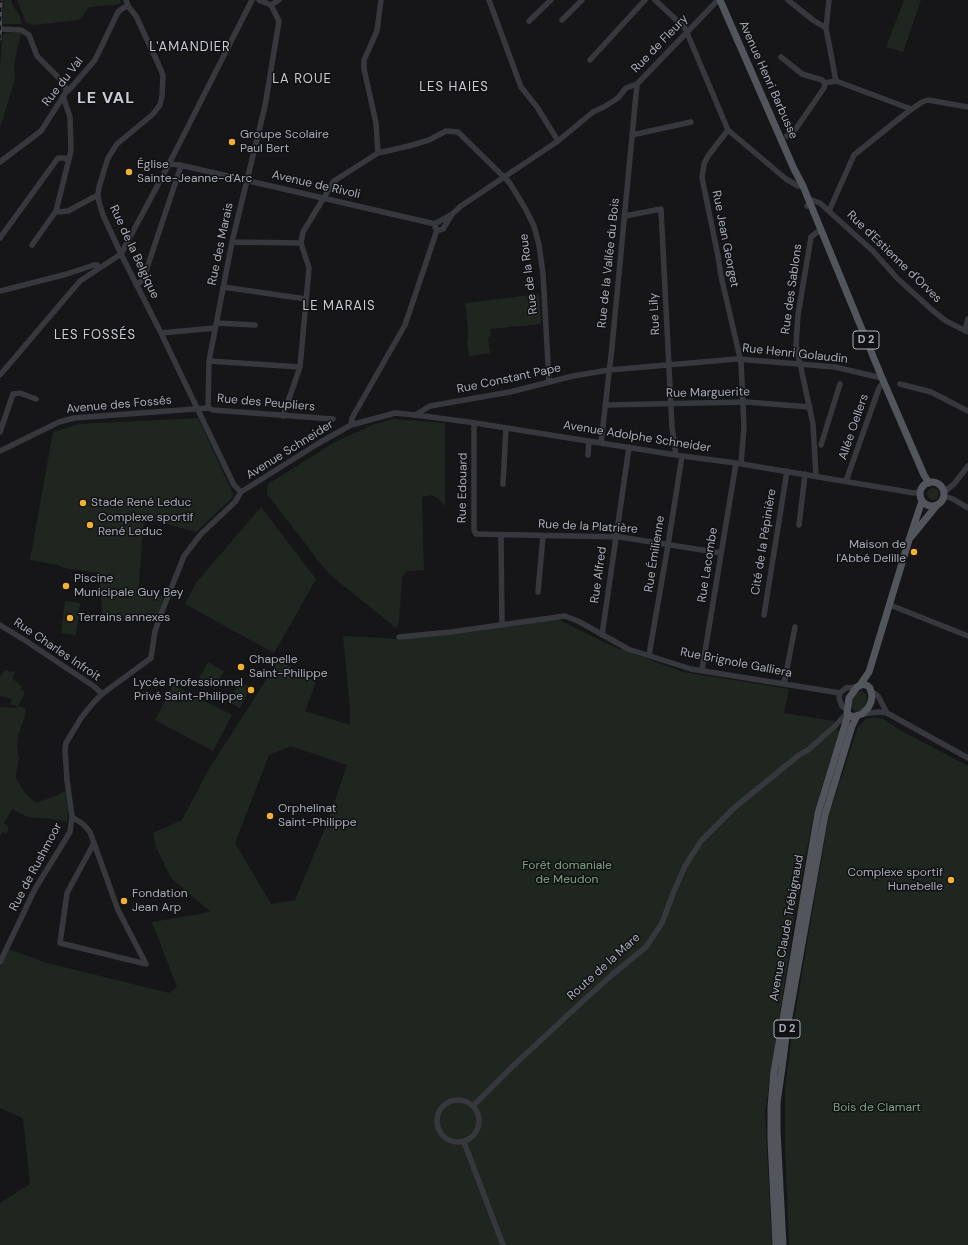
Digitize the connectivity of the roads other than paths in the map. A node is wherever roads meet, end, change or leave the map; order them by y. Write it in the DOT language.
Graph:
graph roads {
  1 [pos="126,0"];
  2 [pos="252,0"];
  3 [pos="259,0"];
  4 [pos="279,0"];
  5 [pos="381,0"];
  6 [pos="489,0"];
  7 [pos="551,0"];
  8 [pos="582,0"];
  9 [pos="645,0"];
  10 [pos="655,0"];
  11 [pos="719,0"];
  12 [pos="788,0"];
  13 [pos="828,0"];
  14 [pos="271,5"];
  15 [pos="128,6"];
  16 [pos="562,20"];
  17 [pos="529,21"];
  18 [pos="826,28"];
  19 [pos="0,29"];
  20 [pos="687,33"];
  21 [pos="781,57"];
  22 [pos="590,60"];
  23 [pos="836,81"];
  24 [pos="825,83"];
  25 [pos="637,84"];
  26 [pos="65,94"];
  27 [pos="968,107"];
  28 [pos="912,109"];
  29 [pos="691,122"];
  30 [pos="728,130"];
  31 [pos="632,135"];
  32 [pos="787,136"];
  33 [pos="558,141"];
  34 [pos="378,153"];
  35 [pos="68,161"];
  36 [pos="0,162"];
  37 [pos="169,164"];
  38 [pos="180,164"];
  39 [pos="505,178"];
  40 [pos="247,180"];
  41 [pos="801,186"];
  42 [pos="98,195"];
  43 [pos="324,198"];
  44 [pos="809,204"];
  45 [pos="56,211"];
  46 [pos="829,211"];
  47 [pos="625,216"];
  48 [pos="439,224"];
  49 [pos="819,230"];
  50 [pos="0,238"];
  51 [pos="232,242"];
  52 [pos="301,243"];
  53 [pos="32,245"];
  54 [pos="121,254"];
  55 [pos="99,268"];
  56 [pos="136,284"];
  57 [pos="223,288"];
  58 [pos="0,291"];
  59 [pos="306,299"];
  60 [pos="968,319"];
  61 [pos="255,325"];
  62 [pos="216,326"];
  63 [pos="966,332"];
  64 [pos="161,333"];
  65 [pos="740,359"];
  66 [pos="208,361"];
  67 [pos="669,364"];
  68 [pos="800,364"];
  69 [pos="300,367"];
  70 [pos="609,370"];
  71 [pos="0,375"];
  72 [pos="883,379"];
  73 [pos="550,381"];
  74 [pos="840,384"];
  75 [pos="900,384"];
  76 [pos="36,399"];
  77 [pos="742,402"];
  78 [pos="671,404"];
  79 [pos="605,405"];
  80 [pos="810,407"];
  81 [pos="208,408"];
  82 [pos="198,409"];
  83 [pos="968,411"];
  84 [pos="415,415"];
  85 [pos="283,416"];
  86 [pos="333,419"];
  87 [pos="474,422"];
  88 [pos="350,425"];
  89 [pos="506,428"];
  90 [pos="0,432"];
  91 [pos="589,441"];
  92 [pos="601,443"];
  93 [pos="821,445"];
  94 [pos="629,447"];
  95 [pos="0,451"];
  96 [pos="588,455"];
  97 [pos="679,455"];
  98 [pos="738,463"];
  99 [pos="968,466"];
  100 [pos="787,471"];
  101 [pos="805,474"];
  102 [pos="816,476"];
  103 [pos="846,481"];
  104 [pos="929,483"];
  105 [pos="503,484"];
  106 [pos="242,492"];
  107 [pos="920,492"];
  108 [pos="944,494"];
  109 [pos="922,501"];
  110 [pos="937,505"];
  111 [pos="968,508"];
  112 [pos="799,525"];
  113 [pos="501,535"];
  114 [pos="543,536"];
  115 [pos="616,537"];
  116 [pos="908,540"];
  117 [pos="668,545"];
  118 [pos="721,553"];
  119 [pos="538,592"];
  120 [pos="890,605"];
  121 [pos="764,615"];
  122 [pos="0,625"];
  123 [pos="502,625"];
  124 [pos="795,627"];
  125 [pos="602,635"];
  126 [pos="968,636"];
  127 [pos="399,637"];
  128 [pos="649,655"];
  129 [pos="702,670"];
  130 [pos="869,672"];
  131 [pos="784,684"];
  132 [pos="858,686"];
  133 [pos="871,689"];
  134 [pos="840,693"];
  135 [pos="102,694"];
  136 [pos="847,712"];
  137 [pos="887,712"];
  138 [pos="859,715"];
  139 [pos="968,758"];
  140 [pos="72,817"];
  141 [pos="94,843"];
  142 [pos="0,962"];
  143 [pos="472,1106"];
  144 [pos="464,1142"];
  145 [pos="503,1245"];
  146 [pos="776,1245"];
  147 [pos="783,1245"];
  1 -- 15 [label="street, Rue de la Belgique"];
  2 -- 37 [label="street"];
  3 -- 14 [label="street"];
  4 -- 14 [label="street"];
  5 -- 34 [label="street"];
  6 -- 33 [label="street"];
  7 -- 17 [label="street"];
  8 -- 16 [label="street"];
  9 -- 22 [label="street"];
  10 -- 20 [label="street"];
  11 -- 20 [label="street, Rue de Fleury"];
  11 -- 41 [label="main road, Avenue Henri Barbusse / D 2"];
  12 -- 18 [label="street"];
  13 -- 18 [label="street"];
  14 -- 40 [label="street, Rue des Marais"];
  15 -- 26 [label="street, Rue du Val"];
  15 -- 42 [label="street, Rue de la Belgique"];
  18 -- 23 [label="street"];
  19 -- 26 [label="street"];
  20 -- 25 [label="street, Rue de Fleury"];
  20 -- 30 [label="street"];
  21 -- 24 [label="street"];
  23 -- 24 [label="street"];
  23 -- 28 [label="street"];
  24 -- 32 [label="street"];
  25 -- 31 [label="street, Rue de la Vallée du Bois"];
  25 -- 33 [label="street, Rue de Fleury"];
  26 -- 35 [label="street"];
  26 -- 36 [label="street, Rue du Val"];
  27 -- 28 [label="street"];
  28 -- 46 [label="street"];
  29 -- 31 [label="street"];
  30 -- 41 [label="street"];
  30 -- 65 [label="street, Rue Jean Georget"];
  31 -- 47 [label="street, Rue de la Vallée du Bois"];
  33 -- 39 [label="street, Rue de Fleury"];
  34 -- 39 [label="street, Rue de la Roue"];
  34 -- 43 [label="street, Rue de la Roue"];
  35 -- 45 [label="street"];
  35 -- 50 [label="street"];
  37 -- 38 [label="street, Avenue de Rivoli"];
  37 -- 54 [label="street"];
  38 -- 40 [label="street, Avenue de Rivoli"];
  38 -- 56 [label="street"];
  39 -- 48 [label="street, Rue de Fleury"];
  39 -- 73 [label="street, Rue de la Roue"];
  40 -- 43 [label="street, Avenue de Rivoli"];
  40 -- 51 [label="street, Rue des Marais"];
  41 -- 44 [label="main road, Avenue Henri Barbusse / D 2"];
  42 -- 45 [label="street"];
  42 -- 54 [label="street, Rue de la Belgique"];
  43 -- 48 [label="street, Avenue de Rivoli"];
  43 -- 52 [label="street, Rue de la Roue"];
  44 -- 46 [label="street, Rue d'Estienne d'Orves"];
  44 -- 49 [label="main road, Avenue Henri Barbusse / D 2"];
  45 -- 53 [label="street"];
  46 -- 63 [label="street, Rue d'Estienne d'Orves"];
  47 -- 67 [label="street, Rue Lily"];
  47 -- 70 [label="street, Rue de la Vallée du Bois"];
  48 -- 88 [label="street"];
  49 -- 68 [label="street, Rue des Sablons"];
  49 -- 72 [label="main road, Avenue Henri Barbusse / D 2"];
  51 -- 52 [label="street"];
  51 -- 57 [label="street, Rue des Marais"];
  52 -- 59 [label="street"];
  54 -- 55 [label="street"];
  54 -- 56 [label="street, Rue de la Belgique"];
  55 -- 58 [label="street"];
  55 -- 71 [label="street"];
  56 -- 64 [label="street, Rue de la Belgique"];
  57 -- 59 [label="street"];
  57 -- 62 [label="street, Rue des Marais"];
  59 -- 69 [label="street"];
  60 -- 63 [label="street"];
  61 -- 62 [label="street"];
  62 -- 64 [label="street"];
  62 -- 66 [label="street, Rue des Marais"];
  64 -- 82 [label="street, Rue de la Belgique"];
  65 -- 67 [label="street, Rue Henri Golaudin"];
  65 -- 68 [label="street, Rue Henri Golaudin"];
  65 -- 77 [label="street, Rue Jean Georget"];
  66 -- 69 [label="street"];
  66 -- 81 [label="street, Rue des Marais"];
  67 -- 70 [label="street, Rue Henri Golaudin"];
  67 -- 78 [label="street, Rue Lily"];
  68 -- 72 [label="street, Rue Henri Golaudin"];
  68 -- 80 [label="street, Rue des Sablons"];
  69 -- 85 [label="street"];
  70 -- 73 [label="street, Rue Constant Pape"];
  70 -- 79 [label="street, Rue de la Vallée du Bois"];
  72 -- 103 [label="street, Allée Oellers"];
  72 -- 104 [label="main road, Avenue Henri Barbusse / D 2"];
  73 -- 84 [label="street, Rue Constant Pape"];
  74 -- 93 [label="street"];
  75 -- 83 [label="street"];
  76 -- 90 [label="street"];
  77 -- 78 [label="street, Rue Marguerite"];
  77 -- 80 [label="street, Rue Marguerite"];
  77 -- 98 [label="street, Rue Lacombe"];
  78 -- 79 [label="street, Rue Marguerite"];
  78 -- 97 [label="street, Rue Lily"];
  79 -- 92 [label="street, Rue de la Vallée du Bois"];
  80 -- 102 [label="street, Rue des Sablons"];
  81 -- 82 [label="street, Rue des Peupliers"];
  81 -- 85 [label="street, Rue des Peupliers"];
  82 -- 95 [label="street, Avenue des Fossés"];
  82 -- 106 [label="street, Rue de la Belgique"];
  84 -- 87 [label="street, Avenue Adolphe Schneider"];
  84 -- 88 [label="street, Avenue Adolphe Schneider"];
  85 -- 86 [label="street, Rue des Peupliers"];
  87 -- 89 [label="street, Avenue Adolphe Schneider"];
  87 -- 113 [label="street, Rue Edouard"];
  88 -- 106 [label="street, Avenue Schneider"];
  89 -- 91 [label="street, Avenue Adolphe Schneider"];
  89 -- 105 [label="street"];
  91 -- 92 [label="street, Avenue Adolphe Schneider"];
  91 -- 96 [label="street"];
  92 -- 94 [label="street, Avenue Adolphe Schneider"];
  94 -- 97 [label="street, Avenue Adolphe Schneider"];
  94 -- 115 [label="street, Rue Alfred"];
  97 -- 98 [label="street, Avenue Adolphe Schneider"];
  97 -- 117 [label="street, Rue Émilienne"];
  98 -- 100 [label="street, Avenue Adolphe Schneider"];
  98 -- 118 [label="street, Rue Lacombe"];
  99 -- 108 [label="street"];
  100 -- 101 [label="street, Avenue Adolphe Schneider"];
  100 -- 121 [label="street, Cité de la Pépinière"];
  101 -- 102 [label="street, Avenue Adolphe Schneider"];
  101 -- 112 [label="street"];
  102 -- 103 [label="street, Avenue Adolphe Schneider"];
  103 -- 107 [label="street, Avenue Adolphe Schneider"];
  104 -- 107 [label="main road"];
  104 -- 108 [label="main road"];
  106 -- 135 [label="street, Avenue Schneider"];
  107 -- 109 [label="main road"];
  108 -- 110 [label="main road"];
  108 -- 111 [label="street"];
  109 -- 110 [label="main road"];
  109 -- 116 [label="main road"];
  110 -- 116 [label="main road"];
  113 -- 114 [label="street, Rue de la Platrière"];
  113 -- 123 [label="street"];
  114 -- 115 [label="street, Rue de la Platrière"];
  114 -- 119 [label="street"];
  115 -- 117 [label="street, Rue de la Platrière"];
  115 -- 125 [label="street, Rue Alfred"];
  116 -- 120 [label="main road"];
  117 -- 118 [label="street, Rue de la Platrière"];
  117 -- 128 [label="street, Rue Émilienne"];
  118 -- 129 [label="street, Rue Lacombe"];
  120 -- 126 [label="street"];
  120 -- 130 [label="main road"];
  122 -- 135 [label="street, Rue Charles Infroit"];
  123 -- 125 [label="street, Rue Brignole Galliera"];
  123 -- 127 [label="street, Rue Brignole Galliera"];
  124 -- 131 [label="street"];
  125 -- 128 [label="street, Rue Brignole Galliera"];
  128 -- 129 [label="street, Rue Brignole Galliera"];
  129 -- 131 [label="street, Rue Brignole Galliera"];
  130 -- 132 [label="main road"];
  130 -- 133 [label="main road"];
  131 -- 134 [label="street, Rue Brignole Galliera"];
  132 -- 133 [label="main road"];
  132 -- 134 [label="street"];
  132 -- 136 [label="main road"];
  133 -- 137 [label="street"];
  133 -- 138 [label="main road"];
  134 -- 136 [label="street"];
  135 -- 140 [label="street, Rue de Rushmoor"];
  136 -- 138 [label="main road"];
  136 -- 143 [label="street, Route de la Mare"];
  136 -- 146 [label="main road, Avenue Claude Trébignaud / D 2"];
  137 -- 138 [label="street"];
  137 -- 139 [label="street"];
  138 -- 147 [label="main road, Avenue Claude Trébignaud / D 2"];
  140 -- 141 [label="street"];
  140 -- 142 [label="street, Rue de Rushmoor"];
  141 -- 141 [label="street"];
  143 -- 144 [label="street"];
  143 -- 144 [label="street"];
  144 -- 145 [label="street"];
}
